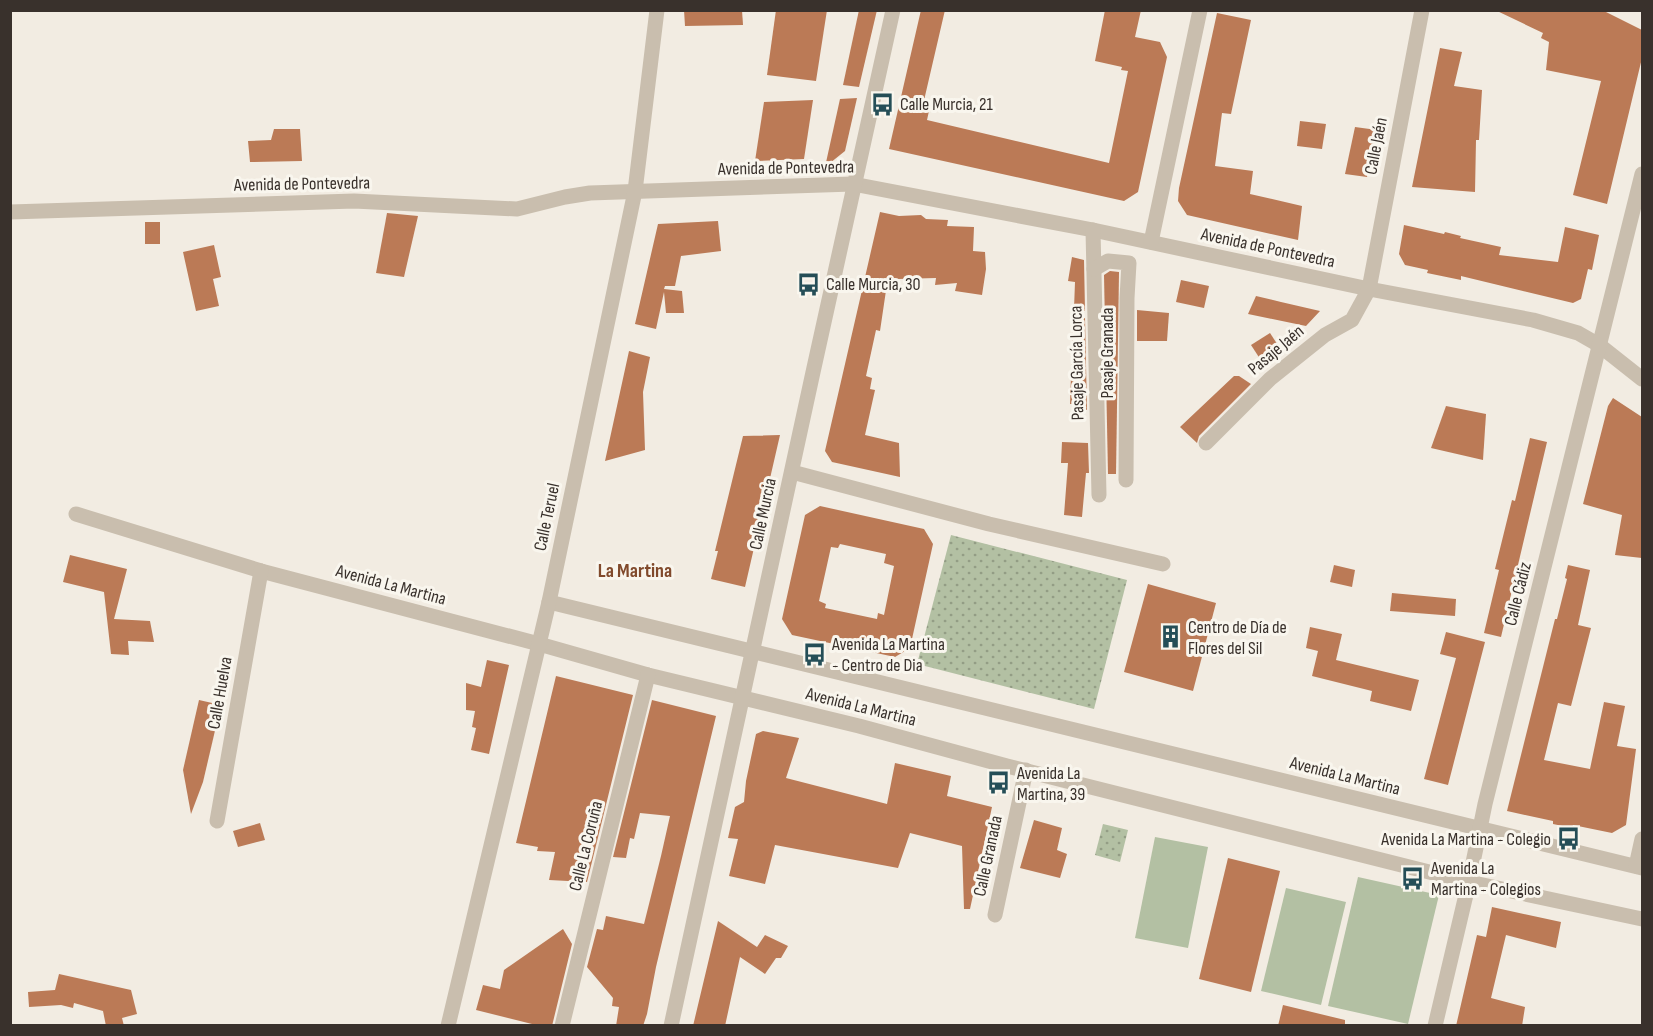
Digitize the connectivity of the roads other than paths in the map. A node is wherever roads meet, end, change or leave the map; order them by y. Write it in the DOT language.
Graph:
graph roads {
  1 [pos="657,10"];
  2 [pos="893,10"];
  3 [pos="1200,10"];
  4 [pos="1422,10"];
  5 [pos="1642,174"];
  6 [pos="853,184"];
  7 [pos="634,191"];
  8 [pos="10,212"];
  9 [pos="1093,230"];
  10 [pos="1151,242"];
  11 [pos="1094,269"];
  12 [pos="1369,289"];
  13 [pos="1599,345"];
  14 [pos="1642,379"];
  15 [pos="1206,443"];
  16 [pos="792,472"];
  17 [pos="1125,480"];
  18 [pos="1100,495"];
  19 [pos="76,514"];
  20 [pos="1163,564"];
  21 [pos="261,571"];
  22 [pos="549,602"];
  23 [pos="539,644"];
  24 [pos="754,651"];
  25 [pos="648,675"];
  26 [pos="744,699"];
  27 [pos="1026,770"];
  28 [pos="217,821"];
  29 [pos="1480,829"];
  30 [pos="1642,838"];
  31 [pos="1640,867"];
  32 [pos="1469,882"];
  33 [pos="996,915"];
  34 [pos="1642,919"];
  35 [pos="448,1026"];
  36 [pos="562,1026"];
  37 [pos="671,1026"];
  38 [pos="1435,1026"];
  1 -- 7 [label="street, Calle Teruel"];
  2 -- 6 [label="street, Calle Murcia"];
  3 -- 10 [label="street"];
  4 -- 12 [label="street, Calle Jaén"];
  5 -- 13 [label="street, Calle Cádiz"];
  6 -- 7 [label="street, Avenida de Pontevedra"];
  6 -- 9 [label="street, Avenida de Pontevedra"];
  6 -- 16 [label="street, Calle Murcia"];
  7 -- 8 [label="street, Avenida de Pontevedra"];
  7 -- 22 [label="street, Calle Teruel"];
  9 -- 10 [label="street, Avenida de Pontevedra"];
  9 -- 11 [label="street, Pasaje García Lorca"];
  10 -- 12 [label="street, Avenida de Pontevedra"];
  11 -- 17 [label="street, Pasaje Granada"];
  11 -- 18 [label="street, Pasaje García Lorca"];
  12 -- 13 [label="street, Avenida de Pontevedra"];
  12 -- 15 [label="street, Pasaje Jaén"];
  13 -- 14 [label="street, Avenida de Pontevedra"];
  13 -- 29 [label="street, Calle Cádiz"];
  16 -- 20 [label="street"];
  16 -- 24 [label="street, Calle Murcia"];
  19 -- 21 [label="street, Avenida La Martina"];
  21 -- 23 [label="street, Avenida La Martina"];
  21 -- 28 [label="street, Calle Huelva"];
  22 -- 23 [label="street, Calle Teruel"];
  22 -- 24 [label="street, Avenida La Martina"];
  23 -- 25 [label="street, Avenida La Martina"];
  23 -- 35 [label="street, Calle Teruel"];
  24 -- 26 [label="street, Calle Murcia"];
  24 -- 29 [label="street, Avenida La Martina"];
  25 -- 26 [label="street, Avenida La Martina"];
  25 -- 36 [label="street, Calle La Coruña"];
  26 -- 27 [label="street, Avenida La Martina"];
  26 -- 37 [label="street, Calle Murcia"];
  27 -- 32 [label="street, Avenida La Martina"];
  27 -- 33 [label="street, Calle Granada"];
  29 -- 31 [label="street, Avenida La Martina"];
  29 -- 32 [label="street, Calle Cádiz"];
  30 -- 31 [label="street"];
  32 -- 34 [label="street, Avenida La Martina"];
  32 -- 38 [label="street, Calle Cádiz"];
}
